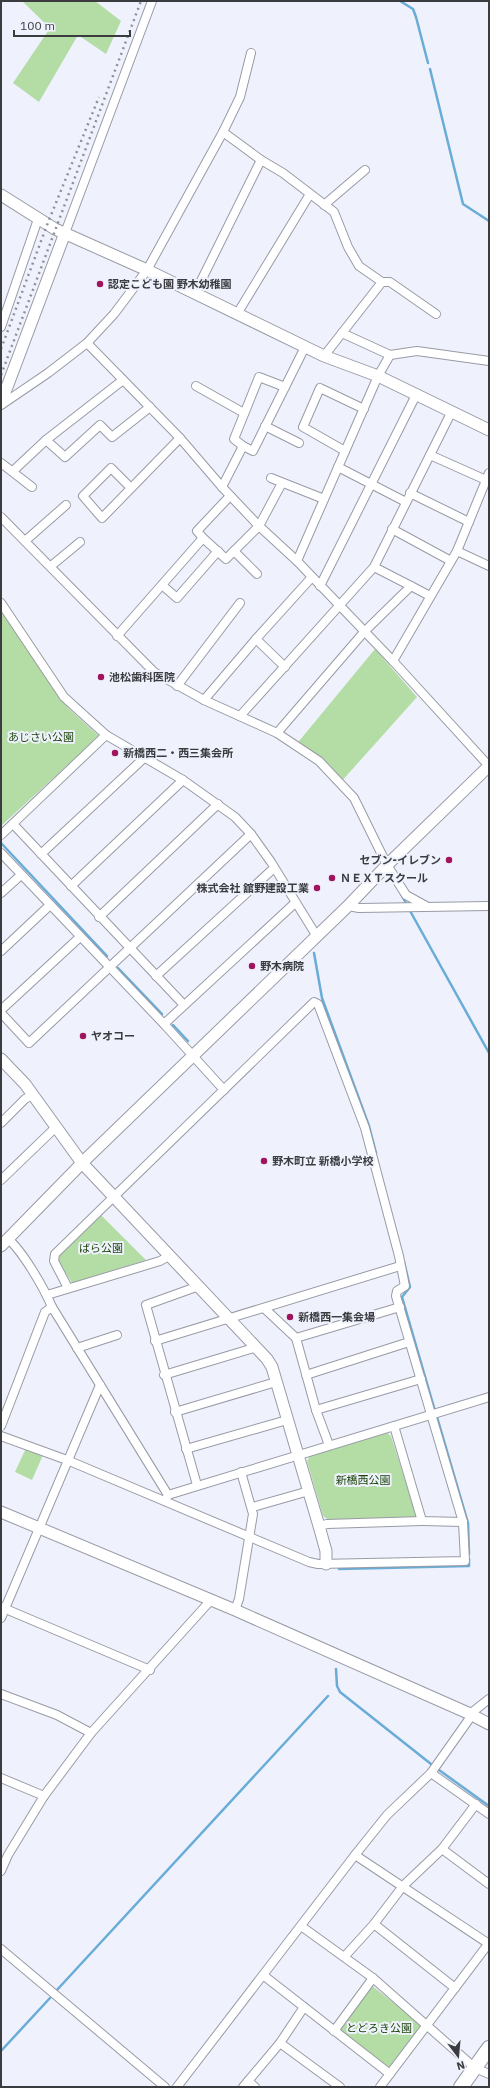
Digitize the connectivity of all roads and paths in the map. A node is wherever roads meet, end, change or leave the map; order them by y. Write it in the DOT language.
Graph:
graph roads {
  1 [pos="152,1"];
  2 [pos="251,53"];
  3 [pos="223,132"];
  4 [pos="261,160"];
  5 [pos="365,170"];
  6 [pos="310,194"];
  7 [pos="1,195"];
  8 [pos="324,205"];
  9 [pos="38,219"];
  10 [pos="65,233"];
  11 [pos="147,270"];
  12 [pos="382,282"];
  13 [pos="196,293"];
  14 [pos="237,314"];
  15 [pos="436,314"];
  16 [pos="1,327"];
  17 [pos="342,333"];
  18 [pos="87,343"];
  19 [pos="305,347"];
  20 [pos="390,355"];
  21 [pos="324,356"];
  22 [pos="489,360"];
  23 [pos="378,376"];
  24 [pos="123,380"];
  25 [pos="196,386"];
  26 [pos="285,387"];
  27 [pos="416,395"];
  28 [pos="1,404"];
  29 [pos="150,407"];
  30 [pos="364,409"];
  31 [pos="244,413"];
  32 [pos="451,413"];
  33 [pos="265,426"];
  34 [pos="489,430"];
  35 [pos="180,438"];
  36 [pos="46,440"];
  37 [pos="299,443"];
  38 [pos="243,446"];
  39 [pos="345,451"];
  40 [pos="430,455"];
  41 [pos="1,463"];
  42 [pos="338,467"];
  43 [pos="13,471"];
  44 [pos="488,477"];
  45 [pos="270,478"];
  46 [pos="282,483"];
  47 [pos="372,485"];
  48 [pos="32,487"];
  49 [pos="131,488"];
  50 [pos="222,488"];
  51 [pos="410,493"];
  52 [pos="230,496"];
  53 [pos="324,498"];
  54 [pos="406,502"];
  55 [pos="66,505"];
  56 [pos="1,517"];
  57 [pos="469,522"];
  58 [pos="259,526"];
  59 [pos="392,529"];
  60 [pos="204,538"];
  61 [pos="26,541"];
  62 [pos="80,542"];
  63 [pos="234,551"];
  64 [pos="457,551"];
  65 [pos="218,552"];
  66 [pos="297,560"];
  67 [pos="451,562"];
  68 [pos="51,566"];
  69 [pos="489,566"];
  70 [pos="374,567"];
  71 [pos="257,574"];
  72 [pos="312,577"];
  73 [pos="162,585"];
  74 [pos="320,586"];
  75 [pos="410,586"];
  76 [pos="430,596"];
  77 [pos="1,603"];
  78 [pos="240,603"];
  79 [pos="339,605"];
  80 [pos="364,632"];
  81 [pos="117,636"];
  82 [pos="256,640"];
  83 [pos="393,661"];
  84 [pos="285,667"];
  85 [pos="177,686"];
  86 [pos="204,700"];
  87 [pos="240,716"];
  88 [pos="277,733"];
  89 [pos="106,735"];
  90 [pos="144,758"];
  91 [pos="489,766"];
  92 [pos="183,780"];
  93 [pos="218,804"];
  94 [pos="13,824"];
  95 [pos="251,834"];
  96 [pos="1,835"];
  97 [pos="1,853"];
  98 [pos="41,854"];
  99 [pos="387,866"];
  100 [pos="274,868"];
  101 [pos="21,875"];
  102 [pos="70,886"];
  103 [pos="1,893"];
  104 [pos="295,903"];
  105 [pos="50,905"];
  106 [pos="348,906"];
  107 [pos="426,906"];
  108 [pos="489,906"];
  109 [pos="99,917"];
  110 [pos="316,935"];
  111 [pos="80,937"];
  112 [pos="129,948"];
  113 [pos="1,951"];
  114 [pos="110,966"];
  115 [pos="156,976"];
  116 [pos="184,1005"];
  117 [pos="1,1011"];
  118 [pos="164,1024"];
  119 [pos="193,1055"];
  120 [pos="3,1065"];
  121 [pos="224,1090"];
  122 [pos="32,1095"];
  123 [pos="1,1123"];
  124 [pos="55,1128"];
  125 [pos="82,1163"];
  126 [pos="1,1180"];
  127 [pos="114,1197"];
  128 [pos="3,1240"];
  129 [pos="169,1256"];
  130 [pos="400,1266"];
  131 [pos="199,1286"];
  132 [pos="68,1288"];
  133 [pos="47,1295"];
  134 [pos="52,1307"];
  135 [pos="400,1307"];
  136 [pos="264,1308"];
  137 [pos="229,1318"];
  138 [pos="117,1335"];
  139 [pos="296,1338"];
  140 [pos="155,1341"];
  141 [pos="410,1342"];
  142 [pos="257,1347"];
  143 [pos="77,1348"];
  144 [pos="164,1375"];
  145 [pos="306,1375"];
  146 [pos="421,1380"];
  147 [pos="276,1382"];
  148 [pos="100,1385"];
  149 [pos="489,1397"];
  150 [pos="316,1410"];
  151 [pos="176,1412"];
  152 [pos="432,1415"];
  153 [pos="287,1420"];
  154 [pos="1,1426"];
  155 [pos="394,1426"];
  156 [pos="1,1436"];
  157 [pos="328,1445"];
  158 [pos="186,1449"];
  159 [pos="298,1455"];
  160 [pos="67,1460"];
  161 [pos="242,1472"];
  162 [pos="197,1485"];
  163 [pos="309,1491"];
  164 [pos="166,1498"];
  165 [pos="253,1508"];
  166 [pos="1,1512"];
  167 [pos="422,1521"];
  168 [pos="463,1522"];
  169 [pos="319,1526"];
  170 [pos="38,1528"];
  171 [pos="249,1536"];
  172 [pos="326,1564"];
  173 [pos="212,1600"];
  174 [pos="3,1608"];
  175 [pos="235,1610"];
  176 [pos="1,1618"];
  177 [pos="150,1670"];
  178 [pos="1,1694"];
  179 [pos="489,1699"];
  180 [pos="471,1714"];
  181 [pos="489,1724"];
  182 [pos="91,1733"];
  183 [pos="431,1773"];
  184 [pos="1,1778"];
  185 [pos="44,1796"];
  186 [pos="476,1804"];
  187 [pos="489,1814"];
  188 [pos="442,1849"];
  189 [pos="355,1855"];
  190 [pos="2,1866"];
  191 [pos="489,1884"];
  192 [pos="403,1886"];
  193 [pos="374,1924"];
  194 [pos="301,1926"];
  195 [pos="489,1943"];
  196 [pos="1,1949"];
  197 [pos="345,1956"];
  198 [pos="263,1975"];
  199 [pos="373,1978"];
  200 [pos="455,1988"];
  201 [pos="304,2007"];
  202 [pos="428,2024"];
  203 [pos="334,2031"];
  204 [pos="280,2043"];
  205 [pos="489,2048"];
  206 [pos="476,2068"];
  207 [pos="390,2074"];
  208 [pos="489,2074"];
  209 [pos="246,2084"];
  210 [pos="166,2087"];
  211 [pos="177,2087"];
  212 [pos="255,2087"];
  213 [pos="340,2087"];
  214 [pos="380,2087"];
  215 [pos="461,2087"];
  1 -- 10 [label="street"];
  2 -- 3 [label="street"];
  3 -- 4 [label="street"];
  3 -- 11 [label="street"];
  4 -- 6 [label="street"];
  4 -- 13 [label="street"];
  5 -- 8 [label="street"];
  6 -- 8 [label="street"];
  6 -- 14 [label="street"];
  7 -- 9 [label="street"];
  8 -- 12 [label="street"];
  9 -- 10 [label="street"];
  9 -- 16 [label="street"];
  10 -- 11 [label="street"];
  10 -- 28 [label="street"];
  11 -- 13 [label="street"];
  11 -- 18 [label="street"];
  12 -- 15 [label="street"];
  12 -- 17 [label="street"];
  13 -- 14 [label="street"];
  14 -- 19 [label="street"];
  17 -- 20 [label="street"];
  17 -- 21 [label="street"];
  18 -- 24 [label="street"];
  18 -- 28 [label="street"];
  19 -- 21 [label="street"];
  19 -- 26 [label="street"];
  20 -- 22 [label="street"];
  20 -- 23 [label="street"];
  21 -- 23 [label="street"];
  23 -- 27 [label="street"];
  23 -- 30 [label="street"];
  24 -- 29 [label="street"];
  24 -- 36 [label="street"];
  25 -- 31 [label="street"];
  26 -- 31 [label="street"];
  26 -- 33 [label="street"];
  27 -- 32 [label="street"];
  27 -- 47 [label="street"];
  29 -- 35 [label="street"];
  29 -- 36 [label="street"];
  30 -- 39 [label="street"];
  30 -- 39 [label="street"];
  31 -- 38 [label="street"];
  32 -- 34 [label="street"];
  32 -- 40 [label="street"];
  33 -- 37 [label="street"];
  33 -- 38 [label="street"];
  35 -- 49 [label="street"];
  35 -- 50 [label="street"];
  36 -- 43 [label="street"];
  38 -- 50 [label="street"];
  39 -- 42 [label="street"];
  40 -- 44 [label="street"];
  40 -- 51 [label="street"];
  41 -- 43 [label="street"];
  42 -- 47 [label="street"];
  42 -- 53 [label="street"];
  43 -- 48 [label="street"];
  44 -- 57 [label="street"];
  45 -- 46 [label="street"];
  46 -- 53 [label="street"];
  46 -- 58 [label="street"];
  47 -- 54 [label="street"];
  47 -- 74 [label="street"];
  49 -- 49 [label="street"];
  50 -- 52 [label="street"];
  51 -- 54 [label="street"];
  51 -- 57 [label="street"];
  52 -- 58 [label="street"];
  52 -- 60 [label="street"];
  53 -- 66 [label="street"];
  54 -- 59 [label="street"];
  55 -- 61 [label="street"];
  56 -- 61 [label="street"];
  57 -- 64 [label="street"];
  58 -- 63 [label="street"];
  58 -- 66 [label="street"];
  59 -- 67 [label="street"];
  59 -- 70 [label="street"];
  60 -- 65 [label="street"];
  60 -- 73 [label="street"];
  61 -- 68 [label="street"];
  62 -- 68 [label="street"];
  63 -- 65 [label="street"];
  63 -- 71 [label="street"];
  64 -- 67 [label="street"];
  64 -- 69 [label="street"];
  65 -- 73 [label="street"];
  66 -- 72 [label="street"];
  67 -- 76 [label="street"];
  68 -- 81 [label="street"];
  70 -- 75 [label="street"];
  70 -- 79 [label="street"];
  72 -- 74 [label="street"];
  72 -- 82 [label="street"];
  73 -- 81 [label="street"];
  74 -- 79 [label="street"];
  75 -- 76 [label="street"];
  75 -- 80 [label="street"];
  76 -- 83 [label="street"];
  77 -- 89 [label="street"];
  78 -- 85 [label="street"];
  79 -- 80 [label="street"];
  79 -- 84 [label="street"];
  80 -- 83 [label="street"];
  80 -- 88 [label="street"];
  81 -- 85 [label="street"];
  82 -- 84 [label="street"];
  82 -- 86 [label="street"];
  83 -- 91 [label="street"];
  84 -- 87 [label="street"];
  85 -- 86 [label="street"];
  86 -- 87 [label="street"];
  87 -- 88 [label="street"];
  88 -- 99 [label="street"];
  89 -- 90 [label="street"];
  89 -- 94 [label="street"];
  90 -- 92 [label="street"];
  90 -- 98 [label="street"];
  91 -- 99 [label="street"];
  92 -- 93 [label="street"];
  92 -- 102 [label="street"];
  93 -- 95 [label="street"];
  93 -- 109 [label="street"];
  94 -- 96 [label="street"];
  94 -- 98 [label="street"];
  95 -- 100 [label="street"];
  95 -- 112 [label="street"];
  97 -- 101 [label="street"];
  98 -- 102 [label="street"];
  99 -- 106 [label="street"];
  99 -- 107 [label="street"];
  100 -- 104 [label="street"];
  100 -- 115 [label="street"];
  101 -- 103 [label="street"];
  101 -- 105 [label="street"];
  102 -- 109 [label="street"];
  104 -- 110 [label="street"];
  104 -- 116 [label="street"];
  105 -- 111 [label="street"];
  105 -- 113 [label="street"];
  106 -- 107 [label="street"];
  106 -- 110 [label="street"];
  107 -- 108 [label="street"];
  109 -- 112 [label="street"];
  110 -- 119 [label="street"];
  111 -- 114 [label="street"];
  111 -- 117 [label="street"];
  112 -- 114 [label="street"];
  112 -- 115 [label="street"];
  114 -- 117 [label="street"];
  114 -- 118 [label="street"];
  115 -- 116 [label="street"];
  116 -- 118 [label="street"];
  118 -- 119 [label="street"];
  119 -- 121 [label="street"];
  119 -- 125 [label="street"];
  120 -- 122 [label="street"];
  121 -- 127 [label="street"];
  121 -- 130 [label="street"];
  122 -- 123 [label="street"];
  122 -- 124 [label="street"];
  124 -- 125 [label="street"];
  124 -- 126 [label="street"];
  125 -- 127 [label="street"];
  125 -- 128 [label="street"];
  127 -- 129 [label="street"];
  127 -- 132 [label="street"];
  128 -- 133 [label="street"];
  129 -- 131 [label="street"];
  129 -- 132 [label="street"];
  130 -- 135 [label="street"];
  130 -- 136 [label="street"];
  131 -- 137 [label="street"];
  131 -- 140 [label="street"];
  132 -- 133 [label="street"];
  133 -- 134 [label="street"];
  134 -- 143 [label="street"];
  134 -- 154 [label="street"];
  135 -- 139 [label="street"];
  135 -- 141 [label="street"];
  136 -- 137 [label="street"];
  136 -- 139 [label="street"];
  137 -- 140 [label="street"];
  137 -- 142 [label="street"];
  138 -- 143 [label="street"];
  139 -- 145 [label="street"];
  140 -- 144 [label="street"];
  141 -- 145 [label="street"];
  141 -- 146 [label="street"];
  142 -- 144 [label="street"];
  142 -- 147 [label="street"];
  143 -- 148 [label="street"];
  144 -- 151 [label="street"];
  145 -- 150 [label="street"];
  146 -- 150 [label="street"];
  146 -- 152 [label="street"];
  147 -- 151 [label="street"];
  147 -- 153 [label="street"];
  148 -- 160 [label="street"];
  148 -- 164 [label="street"];
  149 -- 152 [label="street"];
  150 -- 157 [label="street"];
  151 -- 158 [label="street"];
  152 -- 155 [label="street"];
  152 -- 168 [label="street"];
  153 -- 158 [label="street"];
  153 -- 159 [label="street"];
  155 -- 157 [label="street"];
  155 -- 167 [label="street"];
  156 -- 160 [label="street"];
  157 -- 159 [label="street"];
  158 -- 162 [label="street"];
  159 -- 161 [label="street"];
  159 -- 163 [label="street"];
  160 -- 164 [label="street"];
  160 -- 170 [label="street"];
  161 -- 162 [label="street"];
  161 -- 165 [label="street"];
  162 -- 164 [label="street"];
  163 -- 165 [label="street"];
  163 -- 169 [label="street"];
  164 -- 171 [label="street"];
  165 -- 171 [label="street"];
  166 -- 170 [label="street"];
  167 -- 168 [label="street"];
  167 -- 169 [label="street"];
  168 -- 172 [label="street"];
  169 -- 172 [label="street"];
  170 -- 173 [label="street"];
  170 -- 174 [label="street"];
  171 -- 172 [label="street"];
  171 -- 175 [label="street"];
  173 -- 175 [label="street"];
  173 -- 177 [label="street"];
  174 -- 176 [label="street"];
  174 -- 177 [label="street"];
  175 -- 180 [label="street"];
  177 -- 182 [label="street"];
  178 -- 182 [label="street"];
  179 -- 180 [label="street"];
  180 -- 181 [label="street"];
  180 -- 183 [label="street"];
  182 -- 185 [label="street"];
  183 -- 186 [label="street"];
  183 -- 189 [label="street"];
  184 -- 185 [label="street"];
  185 -- 190 [label="street"];
  186 -- 187 [label="street"];
  186 -- 188 [label="street"];
  188 -- 191 [label="street"];
  188 -- 192 [label="street"];
  189 -- 192 [label="street"];
  189 -- 194 [label="street"];
  192 -- 193 [label="street"];
  192 -- 195 [label="street"];
  193 -- 197 [label="street"];
  193 -- 200 [label="street"];
  194 -- 197 [label="street"];
  194 -- 198 [label="street"];
  195 -- 200 [label="street"];
  196 -- 210 [label="street"];
  197 -- 199 [label="street"];
  198 -- 201 [label="street"];
  198 -- 211 [label="street"];
  199 -- 202 [label="street"];
  199 -- 203 [label="street"];
  200 -- 202 [label="street"];
  201 -- 203 [label="street"];
  201 -- 204 [label="street"];
  202 -- 206 [label="street"];
  202 -- 207 [label="street"];
  203 -- 207 [label="street"];
  204 -- 209 [label="street"];
  204 -- 213 [label="street"];
  205 -- 206 [label="highway"];
  206 -- 208 [label="street"];
  206 -- 215 [label="highway"];
  207 -- 214 [label="street"];
  209 -- 212 [label="street"];
}
